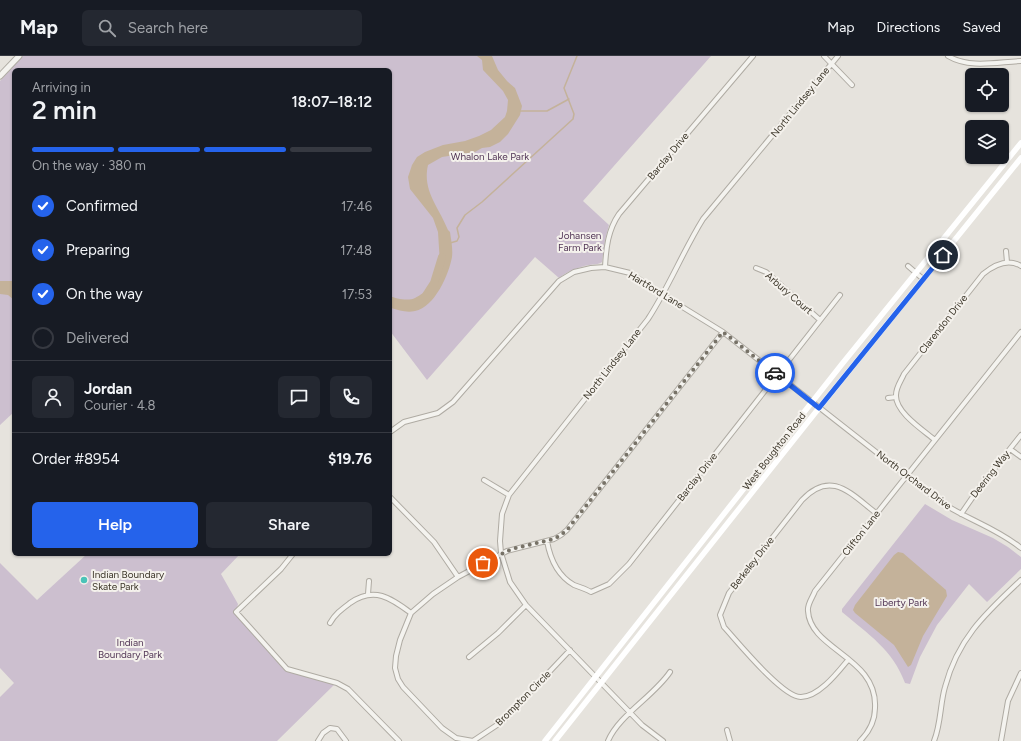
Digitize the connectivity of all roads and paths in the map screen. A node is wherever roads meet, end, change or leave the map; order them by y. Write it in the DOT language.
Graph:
graph roads {
  1 [pos="753,56"];
  2 [pos="824,56"];
  3 [pos="838,56"];
  4 [pos="948,56"];
  5 [pos="17,57"];
  6 [pos="1021,61"];
  7 [pos="831,63"];
  8 [pos="0,76"];
  9 [pos="852,86"];
  10 [pos="1021,143"];
  11 [pos="1021,158"];
  12 [pos="1006,251"];
  13 [pos="1006,262"];
  14 [pos="908,266"];
  15 [pos="1021,266"];
  16 [pos="605,267"];
  17 [pos="756,268"];
  18 [pos="915,273"];
  19 [pos="923,280"];
  20 [pos="663,295"];
  21 [pos="840,295"];
  22 [pos="820,320"];
  23 [pos="723,332"];
  24 [pos="1021,332"];
  25 [pos="778,375"];
  26 [pos="896,397"];
  27 [pos="888,398"];
  28 [pos="813,402"];
  29 [pos="819,408"];
  30 [pos="392,431"];
  31 [pos="1021,436"];
  32 [pos="935,440"];
  33 [pos="1010,449"];
  34 [pos="1021,457"];
  35 [pos="906,476"];
  36 [pos="484,480"];
  37 [pos="510,496"];
  38 [pos="392,499"];
  39 [pos="876,513"];
  40 [pos="960,514"];
  41 [pos="547,541"];
  42 [pos="1021,548"];
  43 [pos="501,553"];
  44 [pos="291,556"];
  45 [pos="458,577"];
  46 [pos="1021,580"];
  47 [pos="369,581"];
  48 [pos="368,594"];
  49 [pos="526,605"];
  50 [pos="411,613"];
  51 [pos="330,623"];
  52 [pos="570,650"];
  53 [pos="469,657"];
  54 [pos="848,660"];
  55 [pos="670,672"];
  56 [pos="1021,674"];
  57 [pos="595,677"];
  58 [pos="602,682"];
  59 [pos="631,713"];
  60 [pos="727,730"];
  61 [pos="318,741"];
  62 [pos="346,741"];
  63 [pos="399,741"];
  64 [pos="545,741"];
  65 [pos="555,741"];
  66 [pos="608,741"];
  67 [pos="664,741"];
  68 [pos="730,741"];
  69 [pos="860,741"];
  70 [pos="934,741"];
  71 [pos="1001,741"];
  1 -- 16 [label="street, Barclay Drive"];
  2 -- 7 [label="street"];
  3 -- 7 [label="street, North Lindsey Lane"];
  4 -- 6 [label="street"];
  5 -- 8 [label="street"];
  7 -- 9 [label="street"];
  7 -- 20 [label="street, North Lindsey Lane"];
  10 -- 18 [label="main road, West Boughton Road"];
  11 -- 19 [label="main road, West Boughton Road"];
  12 -- 13 [label="street"];
  13 -- 15 [label="street"];
  13 -- 26 [label="street, Clarendon Drive"];
  14 -- 18 [label="street"];
  16 -- 20 [label="street, Hartford Lane"];
  16 -- 30 [label="street, Hartford Lane"];
  17 -- 22 [label="street, Arbury Court"];
  18 -- 19 [label="street"];
  18 -- 28 [label="main road, West Boughton Road"];
  19 -- 29 [label="main road, West Boughton Road"];
  20 -- 23 [label="street, Hartford Lane"];
  20 -- 37 [label="street, North Lindsey Lane"];
  21 -- 22 [label="street, Barclay Drive"];
  22 -- 25 [label="street, Barclay Drive"];
  23 -- 25 [label="street, Hartford Lane"];
  23 -- 41 [label="street, Brompton Circle"];
  24 -- 32 [label="street, Clifton Lane"];
  25 -- 28 [label="street, Hartford Lane"];
  25 -- 41 [label="street, Barclay Drive"];
  26 -- 27 [label="street"];
  26 -- 32 [label="street"];
  28 -- 29 [label="street, North Orchard Drive"];
  28 -- 57 [label="main road, West Boughton Road"];
  29 -- 35 [label="street, North Orchard Drive"];
  29 -- 58 [label="main road, West Boughton Road"];
  31 -- 33 [label="street, Deering Way"];
  32 -- 35 [label="street, Clifton Lane"];
  33 -- 34 [label="street"];
  33 -- 40 [label="street, Deering Way"];
  35 -- 39 [label="street, Clifton Lane"];
  35 -- 40 [label="street, North Orchard Drive"];
  36 -- 37 [label="street"];
  37 -- 43 [label="street, North Lindsey Lane"];
  38 -- 45 [label="street"];
  39 -- 54 [label="street, Clifton Lane"];
  39 -- 54 [label="street, Berkeley Drive"];
  40 -- 42 [label="street, North Orchard Drive"];
  41 -- 43 [label="street, Brompton Circle"];
  43 -- 45 [label="street, Brompton Circle"];
  43 -- 49 [label="street, North Lindsey Lane"];
  44 -- 63 [label="street"];
  45 -- 50 [label="street, Brompton Circle"];
  46 -- 70 [label="street"];
  47 -- 48 [label="street"];
  48 -- 50 [label="street"];
  48 -- 51 [label="street"];
  49 -- 52 [label="street, North Lindsey Lane"];
  49 -- 53 [label="street"];
  50 -- 52 [label="street, Brompton Circle"];
  52 -- 57 [label="street, North Lindsey Lane"];
  54 -- 69 [label="street, Clifton Lane"];
  55 -- 59 [label="street"];
  56 -- 71 [label="street"];
  57 -- 58 [label="street, North Lindsey Lane"];
  57 -- 64 [label="main road, West Boughton Road"];
  58 -- 59 [label="street"];
  58 -- 65 [label="main road, West Boughton Road"];
  59 -- 66 [label="street"];
  59 -- 67 [label="street"];
  60 -- 68 [label="street"];
  61 -- 62 [label="street"];
}
